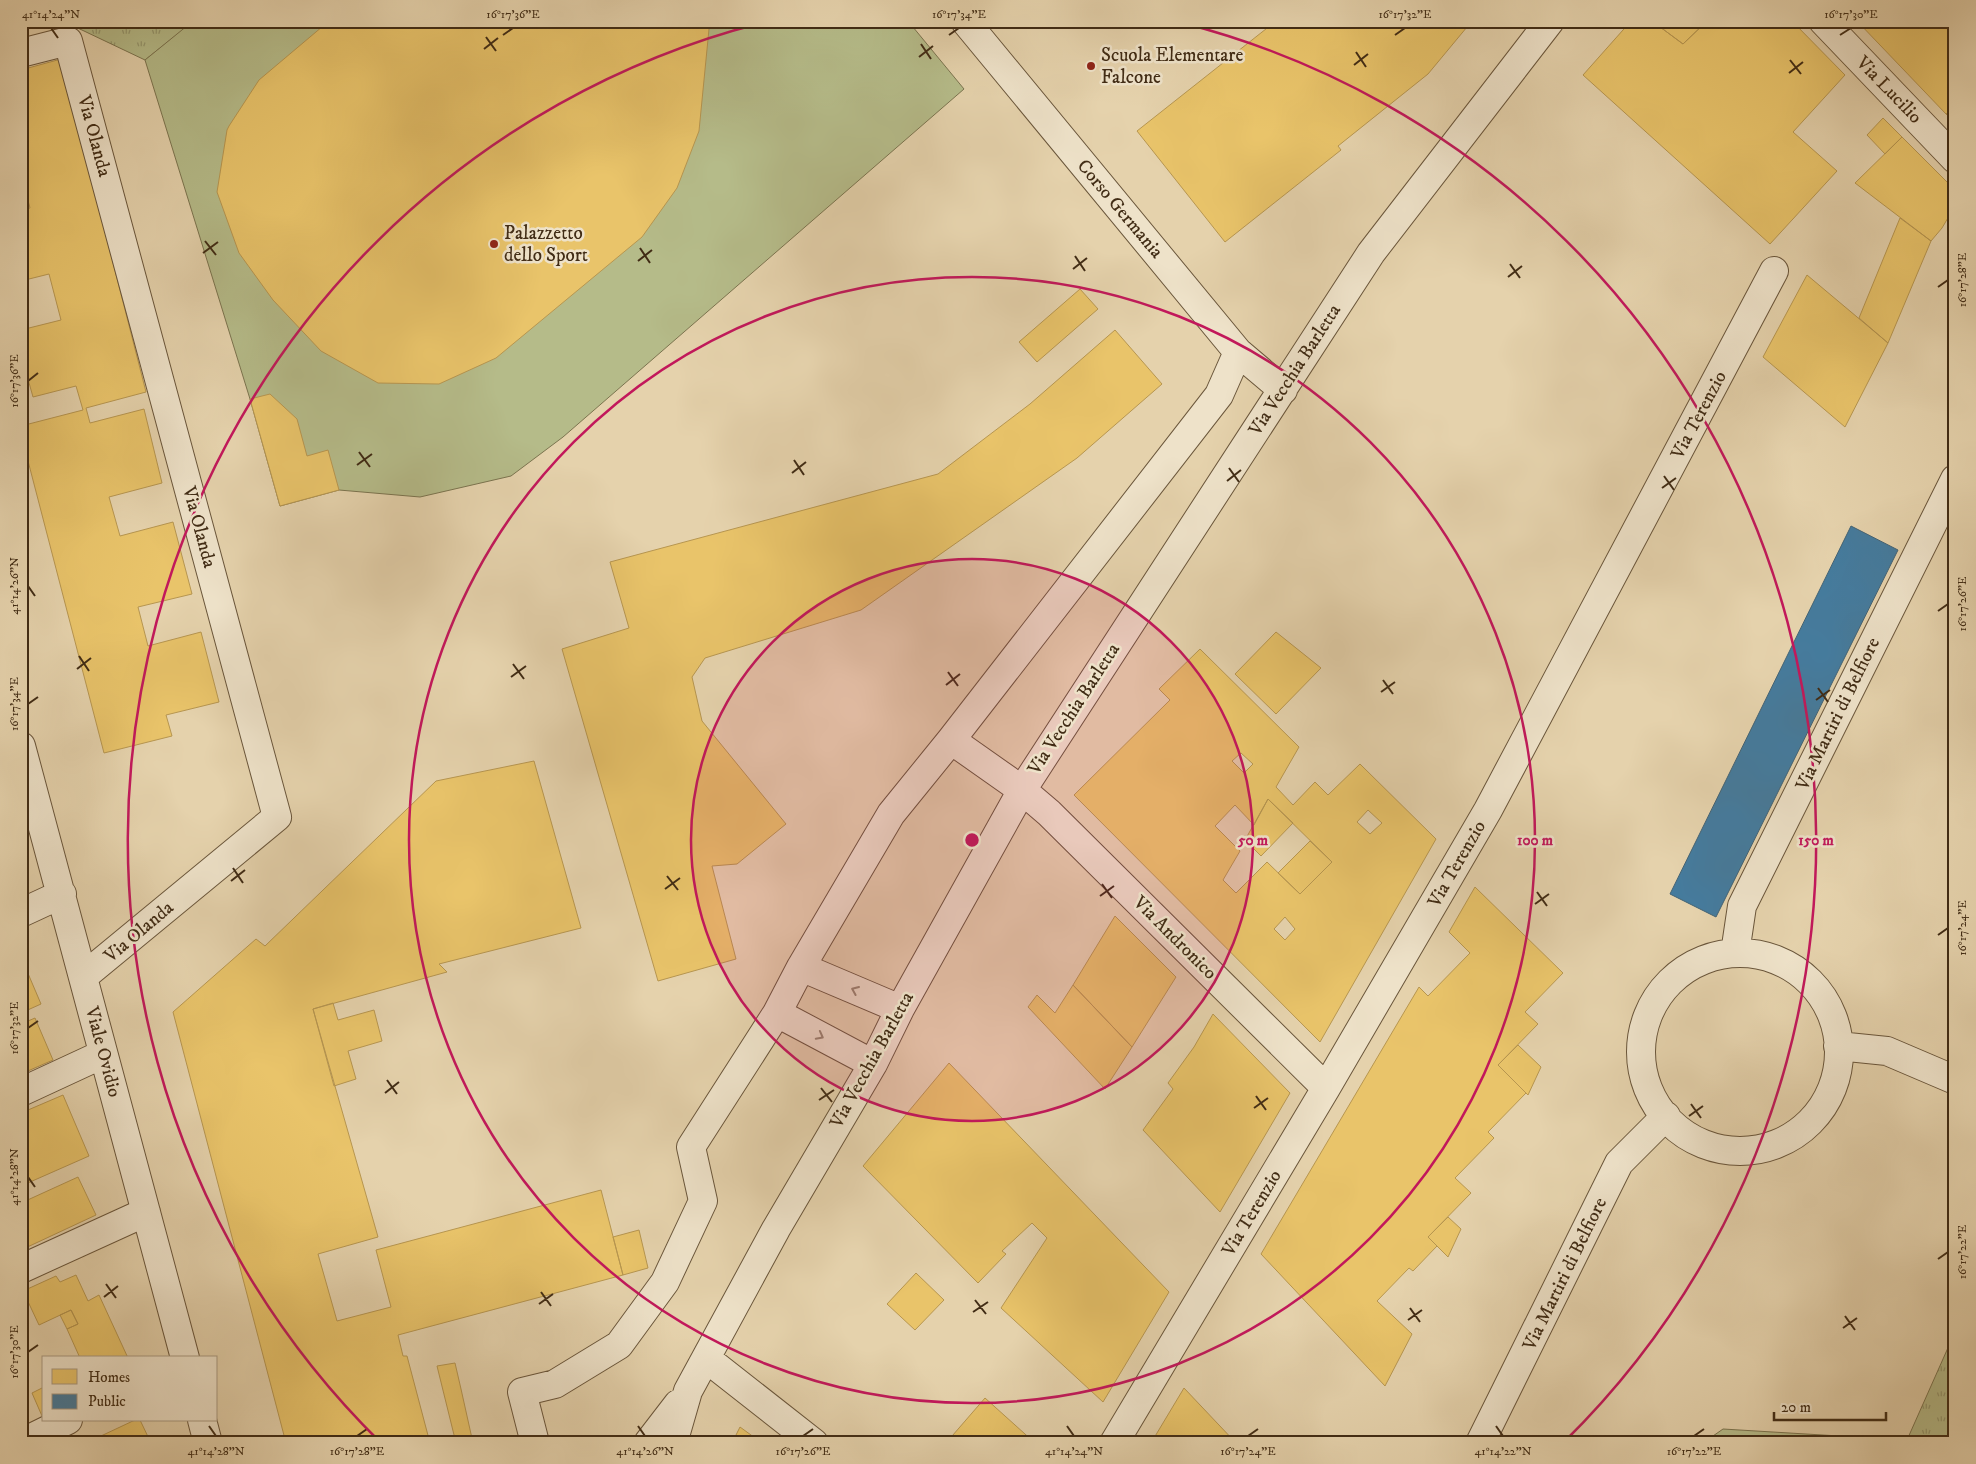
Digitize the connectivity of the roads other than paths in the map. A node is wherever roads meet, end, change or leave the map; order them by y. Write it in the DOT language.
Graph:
graph roads {
  1 [pos="965,21"];
  2 [pos="1550,21"];
  3 [pos="1823,21"];
  4 [pos="21,53"];
  5 [pos="1955,159"];
  6 [pos="1774,271"];
  7 [pos="1238,352"];
  8 [pos="1283,390"];
  9 [pos="1955,479"];
  10 [pos="951,740"];
  11 [pos="21,746"];
  12 [pos="1022,790"];
  13 [pos="62,894"];
  14 [pos="21,913"];
  15 [pos="1735,954"];
  16 [pos="801,967"];
  17 [pos="84,977"];
  18 [pos="900,1009"];
  19 [pos="777,1013"];
  20 [pos="1838,1046"];
  21 [pos="103,1054"];
  22 [pos="873,1064"];
  23 [pos="1955,1080"];
  24 [pos="1326,1088"];
  25 [pos="21,1092"];
  26 [pos="1666,1116"];
  27 [pos="146,1212"];
  28 [pos="21,1269"];
  29 [pos="184,1356"];
  30 [pos="707,1359"];
  31 [pos="688,1391"];
  32 [pos="64,1422"];
  33 [pos="203,1422"];
  34 [pos="21,1443"];
  35 [pos="208,1443"];
  36 [pos="535,1443"];
  37 [pos="648,1443"];
  38 [pos="673,1443"];
  39 [pos="814,1443"];
  40 [pos="1114,1443"];
  41 [pos="1480,1443"];
  1 -- 7 [label="street, Corso Germania"];
  2 -- 8 [label="street, Via Vecchia Barletta"];
  3 -- 5 [label="street, Via Lucilio"];
  4 -- 17 [label="street, Via Olanda"];
  6 -- 24 [label="street, Via Terenzio"];
  7 -- 8 [label="street, Corso Germania"];
  7 -- 10 [label="street"];
  8 -- 12 [label="street, Via Vecchia Barletta"];
  9 -- 15 [label="street, Via Martiri di Belfiore"];
  10 -- 12 [label="street, Via Andronico"];
  10 -- 16 [label="street"];
  11 -- 13 [label="street, Viale Ovidio"];
  12 -- 18 [label="street, Via Vecchia Barletta"];
  12 -- 24 [label="street, Via Andronico"];
  13 -- 14 [label="street"];
  13 -- 17 [label="street, Viale Ovidio"];
  15 -- 20 [label="street"];
  15 -- 26 [label="street"];
  18 -- 16 [label="street, one-way"];
  16 -- 19 [label="street"];
  17 -- 21 [label="street, Viale Ovidio"];
  18 -- 22 [label="street, Via Vecchia Barletta"];
  19 -- 22 [label="street, one-way"];
  19 -- 36 [label="street"];
  20 -- 23 [label="street"];
  20 -- 26 [label="street"];
  21 -- 25 [label="street"];
  21 -- 27 [label="street, Viale Ovidio"];
  22 -- 30 [label="street, Via Vecchia Barletta"];
  24 -- 40 [label="street, Via Terenzio"];
  26 -- 41 [label="street, Via Martiri di Belfiore"];
  27 -- 28 [label="street"];
  27 -- 29 [label="street, Viale Ovidio"];
  30 -- 31 [label="street, Via Vecchia Barletta"];
  30 -- 39 [label="street"];
  31 -- 37 [label="street"];
  31 -- 38 [label="street, Via Vecchia Barletta"];
  32 -- 34 [label="street"];
  33 -- 35 [label="street"];
}
